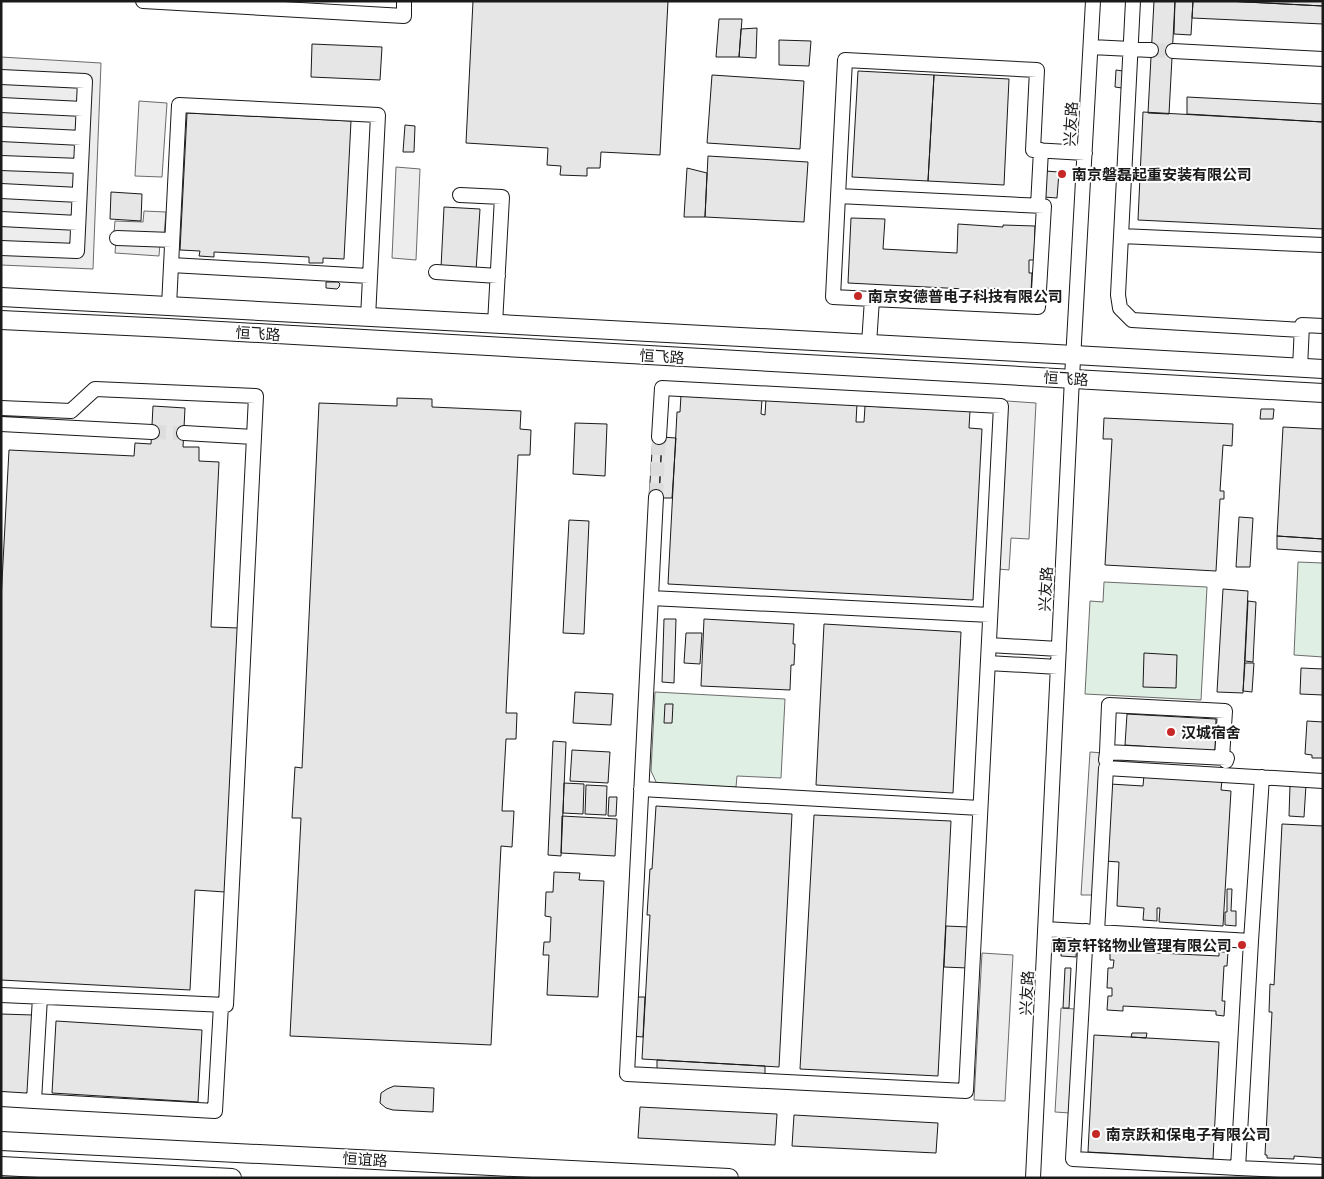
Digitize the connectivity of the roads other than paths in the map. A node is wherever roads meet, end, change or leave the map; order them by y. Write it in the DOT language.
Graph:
graph roads {
  1 [pos="143,1"];
  2 [pos="404,1"];
  3 [pos="1093,1"];
  4 [pos="1134,1"];
  5 [pos="1091,47"];
  6 [pos="1131,49"];
  7 [pos="1151,50"];
  8 [pos="1173,51"];
  9 [pos="1323,59"];
  10 [pos="1,78"];
  11 [pos="1,104"];
  12 [pos="83,108"];
  13 [pos="1,134"];
  14 [pos="82,138"];
  15 [pos="1041,150"];
  16 [pos="1085,153"];
  17 [pos="1,163"];
  18 [pos="81,166"];
  19 [pos="1,191"];
  20 [pos="460,194"];
  21 [pos="79,195"];
  22 [pos="838,196"];
  23 [pos="1038,206"];
  24 [pos="1,219"];
  25 [pos="78,223"];
  26 [pos="1121,236"];
  27 [pos="117,238"];
  28 [pos="172,240"];
  29 [pos="1323,245"];
  30 [pos="1,248"];
  31 [pos="171,265"];
  32 [pos="436,272"];
  33 [pos="370,276"];
  34 [pos="498,276"];
  35 [pos="1,297"];
  36 [pos="872,299"];
  37 [pos="169,306"];
  38 [pos="368,318"];
  39 [pos="1,320"];
  40 [pos="495,324"];
  41 [pos="1323,326"];
  42 [pos="1302,330"];
  43 [pos="869,344"];
  44 [pos="1074,355"];
  45 [pos="1300,368"];
  46 [pos="1323,370"];
  47 [pos="1072,378"];
  48 [pos="1323,393"];
  49 [pos="1,408"];
  50 [pos="1,424"];
  51 [pos="152,432"];
  52 [pos="184,433"];
  53 [pos="254,437"];
  54 [pos="659,437"];
  55 [pos="656,498"];
  56 [pos="651,598"];
  57 [pos="990,615"];
  58 [pos="989,645"];
  59 [pos="1059,649"];
  60 [pos="988,663"];
  61 [pos="1058,667"];
  62 [pos="1107,752"];
  63 [pos="1222,758"];
  64 [pos="1106,768"];
  65 [pos="1226,775"];
  66 [pos="1262,777"];
  67 [pos="1323,780"];
  68 [pos="641,789"];
  69 [pos="980,808"];
  70 [pos="1045,929"];
  71 [pos="1091,932"];
  72 [pos="1251,941"];
  73 [pos="1,995"];
  74 [pos="40,996"];
  75 [pos="221,1005"];
  76 [pos="1,1100"];
  77 [pos="34,1101"];
  78 [pos="1,1141"];
  79 [pos="1,1166"];
  80 [pos="1238,1168"];
  81 [pos="508,1172"];
  82 [pos="1323,1172"];
  83 [pos="232,1178"];
  84 [pos="729,1178"];
  85 [pos="1033,1178"];
  1 -- 2 [label="street"];
  3 -- 5 [label="street, 兴友路"];
  4 -- 6 [label="street"];
  5 -- 6 [label="street"];
  5 -- 16 [label="street, 兴友路"];
  6 -- 7 [label="street"];
  6 -- 26 [label="street"];
  8 -- 9 [label="street"];
  10 -- 12 [label="street"];
  11 -- 12 [label="street"];
  12 -- 14 [label="street"];
  13 -- 14 [label="street"];
  14 -- 18 [label="street"];
  15 -- 16 [label="street"];
  15 -- 22 [label="street"];
  15 -- 23 [label="street"];
  16 -- 44 [label="street, 兴友路"];
  17 -- 18 [label="street"];
  18 -- 21 [label="street"];
  19 -- 21 [label="street"];
  20 -- 34 [label="street"];
  21 -- 25 [label="street"];
  22 -- 23 [label="street"];
  22 -- 36 [label="street"];
  23 -- 36 [label="street"];
  24 -- 25 [label="street"];
  25 -- 30 [label="street"];
  26 -- 29 [label="street"];
  26 -- 42 [label="street"];
  27 -- 28 [label="street"];
  28 -- 31 [label="street"];
  28 -- 33 [label="street"];
  31 -- 33 [label="street"];
  31 -- 37 [label="street"];
  32 -- 34 [label="street"];
  33 -- 38 [label="street"];
  34 -- 40 [label="street"];
  35 -- 37 [label="main road, 恒飞路"];
  36 -- 43 [label="street"];
  37 -- 38 [label="main road, 恒飞路"];
  38 -- 40 [label="main road, 恒飞路"];
  39 -- 47 [label="main road, 恒飞路"];
  40 -- 43 [label="main road, 恒飞路"];
  41 -- 42 [label="street"];
  42 -- 45 [label="street"];
  43 -- 44 [label="main road, 恒飞路"];
  44 -- 45 [label="main road, 恒飞路"];
  44 -- 47 [label="street, 兴友路"];
  45 -- 46 [label="main road, 恒飞路"];
  47 -- 48 [label="main road, 恒飞路"];
  47 -- 59 [label="street, 兴友路"];
  49 -- 53 [label="street"];
  50 -- 51 [label="street"];
  52 -- 53 [label="street"];
  53 -- 75 [label="street"];
  54 -- 57 [label="street"];
  55 -- 56 [label="street"];
  56 -- 57 [label="street"];
  56 -- 68 [label="street"];
  57 -- 58 [label="street"];
  58 -- 59 [label="street"];
  58 -- 60 [label="street"];
  59 -- 61 [label="street, 兴友路"];
  60 -- 61 [label="street"];
  60 -- 69 [label="street"];
  61 -- 70 [label="street, 兴友路"];
  62 -- 63 [label="street"];
  62 -- 63 [label="street"];
  62 -- 64 [label="street"];
  63 -- 65 [label="street"];
  64 -- 65 [label="street"];
  64 -- 71 [label="street"];
  65 -- 66 [label="street"];
  66 -- 67 [label="street"];
  66 -- 72 [label="street"];
  68 -- 69 [label="street"];
  68 -- 69 [label="street"];
  70 -- 71 [label="street"];
  70 -- 85 [label="street, 兴友路"];
  71 -- 72 [label="street"];
  71 -- 80 [label="street"];
  72 -- 80 [label="street"];
  73 -- 74 [label="street"];
  74 -- 75 [label="street"];
  74 -- 77 [label="street"];
  75 -- 77 [label="street"];
  76 -- 77 [label="street"];
  78 -- 81 [label="main road, 恒谊路"];
  79 -- 83 [label="main road"];
  80 -- 82 [label="street"];
  81 -- 84 [label="main road, 恒谊路"];
}
